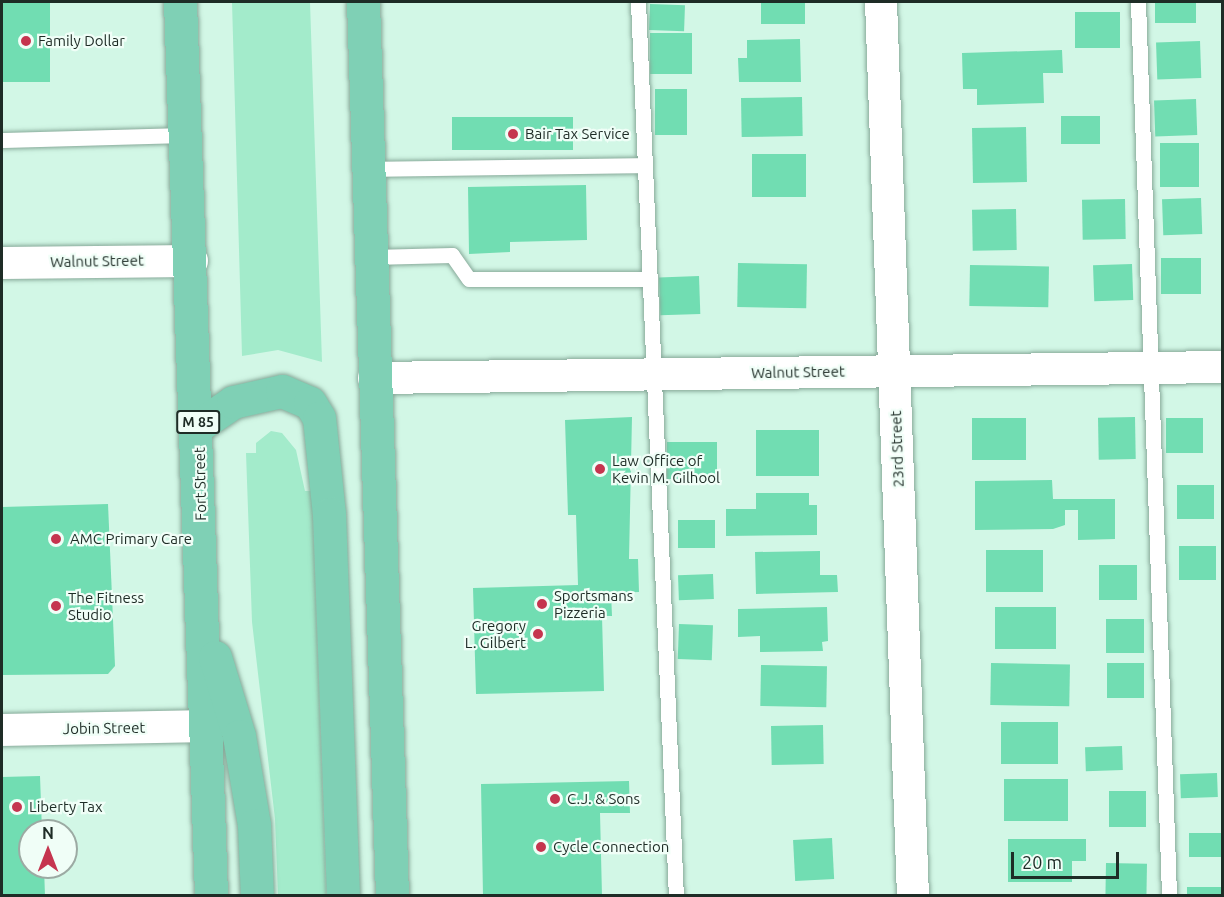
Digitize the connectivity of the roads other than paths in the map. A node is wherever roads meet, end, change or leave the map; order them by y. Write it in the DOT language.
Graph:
graph roads {
  1 [pos="180,2"];
  2 [pos="363,2"];
  3 [pos="638,2"];
  4 [pos="881,2"];
  5 [pos="1138,2"];
  6 [pos="186,135"];
  7 [pos="2,140"];
  8 [pos="645,165"];
  9 [pos="369,169"];
  10 [pos="371,257"];
  11 [pos="192,261"];
  12 [pos="2,263"];
  13 [pos="650,279"];
  14 [pos="1222,367"];
  15 [pos="1150,368"];
  16 [pos="895,371"];
  17 [pos="654,373"];
  18 [pos="374,378"];
  19 [pos="198,426"];
  20 [pos="202,616"];
  21 [pos="206,726"];
  22 [pos="2,730"];
  23 [pos="211,896"];
  24 [pos="257,896"];
  25 [pos="343,896"];
  26 [pos="392,896"];
  27 [pos="676,896"];
  28 [pos="914,896"];
  29 [pos="1169,896"];
  1 -- 6 [label="main road, Fort Street / M 85"];
  2 -- 9 [label="main road"];
  3 -- 8 [label="lane"];
  4 -- 16 [label="street, 23rd Street"];
  5 -- 15 [label="lane"];
  6 -- 7 [label="lane"];
  6 -- 11 [label="main road, Fort Street / M 85"];
  8 -- 9 [label="lane"];
  8 -- 13 [label="lane"];
  9 -- 10 [label="main road"];
  10 -- 13 [label="lane"];
  10 -- 18 [label="main road"];
  11 -- 12 [label="street, Walnut Street"];
  11 -- 19 [label="main road, Fort Street / M 85"];
  13 -- 17 [label="lane"];
  14 -- 15 [label="street, Walnut Street"];
  15 -- 16 [label="street, Walnut Street"];
  15 -- 29 [label="lane"];
  16 -- 17 [label="street, Walnut Street"];
  16 -- 28 [label="street, 23rd Street"];
  17 -- 18 [label="street, Walnut Street"];
  17 -- 27 [label="lane"];
  18 -- 26 [label="main road"];
  19 -- 20 [label="main road, Fort Street / M 85"];
  19 -- 25 [label="main road"];
  20 -- 21 [label="main road, Fort Street / M 85"];
  20 -- 24 [label="main road"];
  21 -- 22 [label="street, Jobin Street"];
  21 -- 23 [label="main road, Fort Street / M 85"];
}
